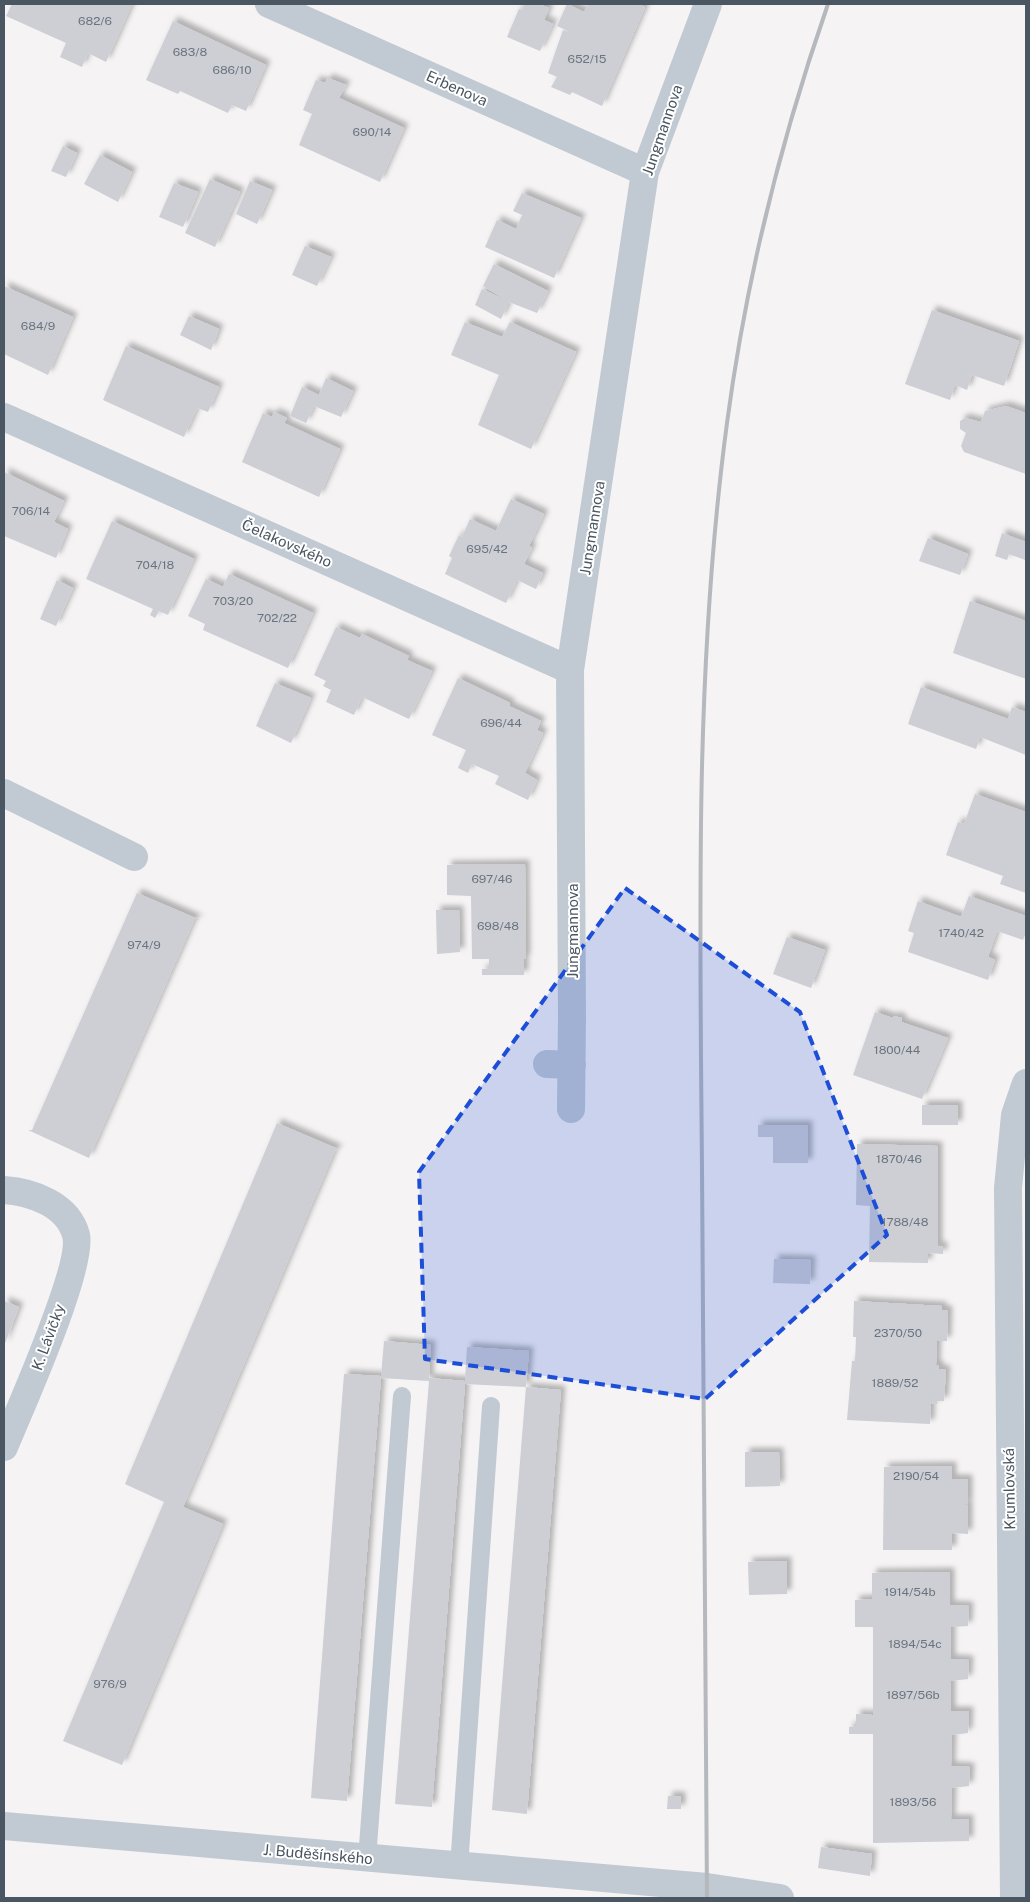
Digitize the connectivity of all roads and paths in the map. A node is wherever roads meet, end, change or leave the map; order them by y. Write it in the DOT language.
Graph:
graph roads {
  1 [pos="269,4"];
  2 [pos="708,4"];
  3 [pos="645,172"];
  4 [pos="4,417"];
  5 [pos="570,670"];
  6 [pos="4,793"];
  7 [pos="134,857"];
  8 [pos="1026,1083"];
  9 [pos="571,1109"];
  10 [pos="4,1190"];
  11 [pos="1017,1325"];
  12 [pos="402,1396"];
  13 [pos="491,1406"];
  14 [pos="4,1447"];
  15 [pos="4,1826"];
  16 [pos="367,1859"];
  17 [pos="459,1867"];
  18 [pos="594,1888"];
  19 [pos="780,1898"];
  20 [pos="1014,1898"];
  1 -- 3 [label="street, Erbenova"];
  2 -- 3 [label="street, Jungmannova"];
  3 -- 5 [label="street, Jungmannova"];
  4 -- 5 [label="street, Čelakovského"];
  5 -- 9 [label="street, Jungmannova"];
  6 -- 7 [label="street"];
  8 -- 11 [label="street, Krumlovská"];
  10 -- 14 [label="street, K. Lávičky"];
  11 -- 20 [label="street, Krumlovská"];
  12 -- 16 [label="lane"];
  13 -- 17 [label="lane"];
  15 -- 16 [label="street, J. Buděšínského"];
  16 -- 17 [label="street, J. Buděšínského"];
  17 -- 18 [label="street, J. Buděšínského"];
  18 -- 19 [label="street, J. Buděšínského"];
}
